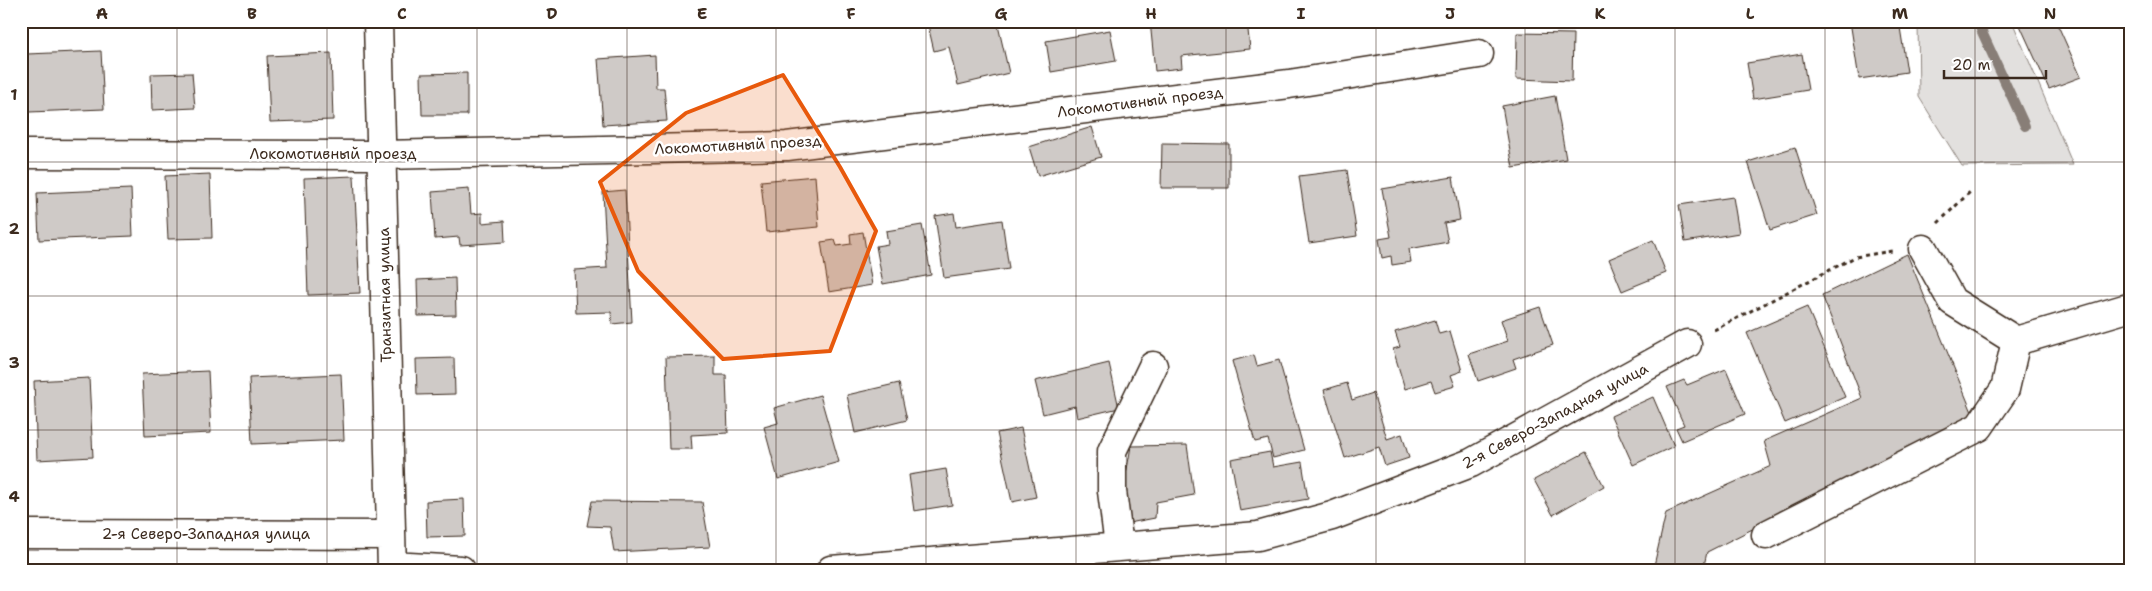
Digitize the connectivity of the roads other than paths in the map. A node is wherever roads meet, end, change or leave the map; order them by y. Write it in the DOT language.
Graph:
graph roads {
  1 [pos="378,21"];
  2 [pos="1479,54"];
  3 [pos="21,154"];
  4 [pos="382,155"];
  5 [pos="1923,249"];
  6 [pos="2131,307"];
  7 [pos="2016,341"];
  8 [pos="1687,344"];
  9 [pos="1154,366"];
  10 [pos="21,534"];
  11 [pos="391,535"];
  12 [pos="1766,535"];
  13 [pos="1118,546"];
  14 [pos="392,568"];
  15 [pos="461,570"];
  16 [pos="831,570"];
  1 -- 4 [label="street, Транзитная улица"];
  2 -- 4 [label="street, Локомотивный проезд"];
  3 -- 4 [label="street, Локомотивный проезд"];
  4 -- 11 [label="street, Транзитная улица"];
  5 -- 7 [label="street"];
  6 -- 7 [label="street"];
  7 -- 12 [label="street"];
  8 -- 13 [label="street, 2-я Северо-Западная улица"];
  9 -- 13 [label="street"];
  10 -- 11 [label="street, 2-я Северо-Западная улица"];
  11 -- 14 [label="street, Транзитная улица"];
  13 -- 16 [label="street, 2-я Северо-Западная улица"];
  14 -- 15 [label="street"];
}
